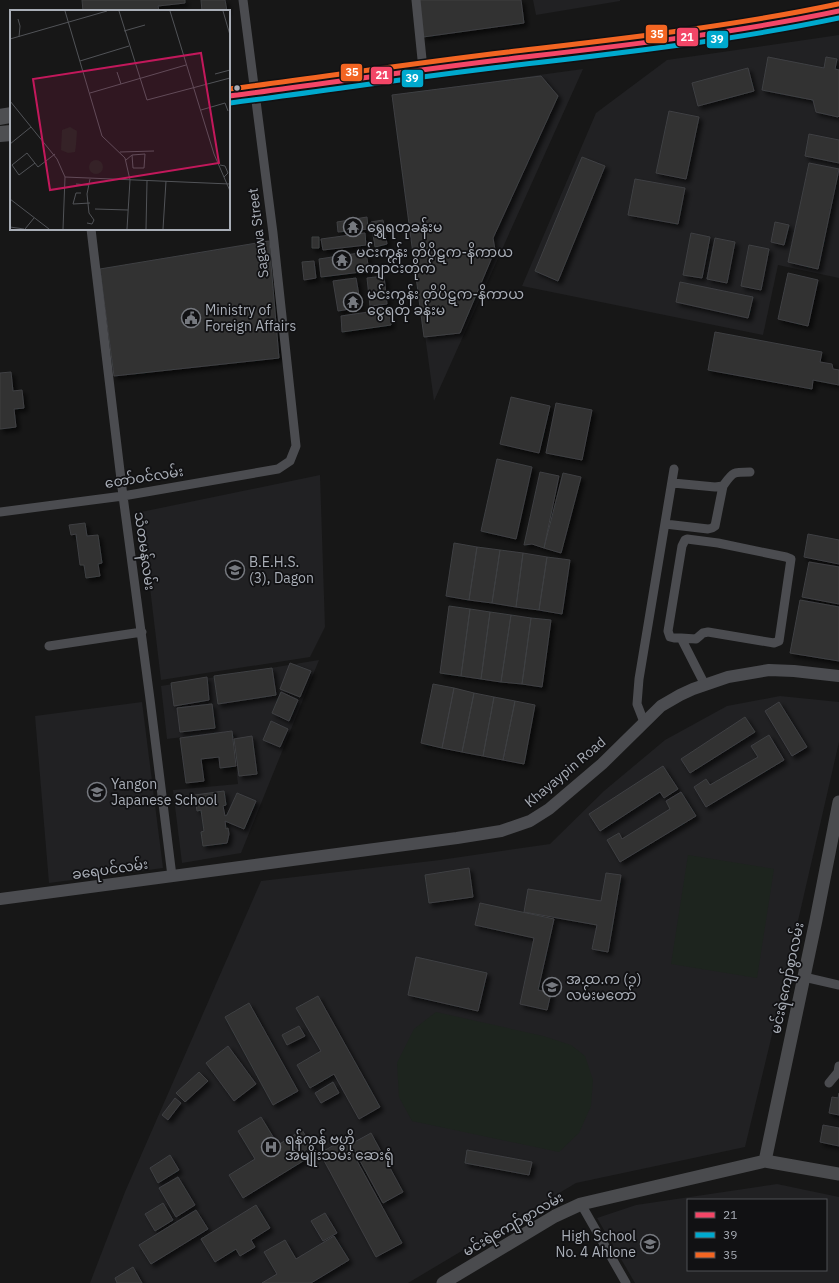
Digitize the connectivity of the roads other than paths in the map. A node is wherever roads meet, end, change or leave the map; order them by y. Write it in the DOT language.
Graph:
graph roads {
  1 [pos="243,0"];
  2 [pos="416,0"];
  3 [pos="839,11"];
  4 [pos="423,69"];
  5 [pos="254,93"];
  6 [pos="230,96"];
  7 [pos="10,116"];
  8 [pos="0,117"];
  9 [pos="10,133"];
  10 [pos="0,134"];
  11 [pos="91,230"];
  12 [pos="290,461"];
  13 [pos="674,469"];
  14 [pos="750,472"];
  15 [pos="673,483"];
  16 [pos="723,486"];
  17 [pos="123,496"];
  18 [pos="0,512"];
  19 [pos="665,524"];
  20 [pos="142,632"];
  21 [pos="681,638"];
  22 [pos="49,646"];
  23 [pos="839,676"];
  24 [pos="705,685"];
  25 [pos="644,722"];
  26 [pos="839,802"];
  27 [pos="225,869"];
  28 [pos="172,876"];
  29 [pos="0,899"];
  30 [pos="804,977"];
  31 [pos="839,985"];
  32 [pos="839,1066"];
  33 [pos="829,1083"];
  34 [pos="765,1161"];
  35 [pos="839,1174"];
  36 [pos="581,1204"];
  37 [pos="443,1283"];
  38 [pos="626,1283"];
  1 -- 5 [label="street, Sagawa Street"];
  2 -- 4 [label="street"];
  3 -- 4 [label="highway"];
  4 -- 5 [label="highway"];
  5 -- 6 [label="highway"];
  5 -- 12 [label="street, Sagawa Street"];
  7 -- 8 [label="highway"];
  9 -- 10 [label="highway"];
  11 -- 17 [label="street, သံတမန်လမ်း"];
  12 -- 17 [label="street, တော်ဝင်လမ်း"];
  13 -- 15 [label="street"];
  14 -- 16 [label="street"];
  15 -- 16 [label="street"];
  15 -- 19 [label="street"];
  16 -- 19 [label="street"];
  17 -- 18 [label="street, တော်ဝင်လမ်း"];
  17 -- 20 [label="street, သံတမန်လမ်း"];
  19 -- 25 [label="street"];
  20 -- 22 [label="street"];
  20 -- 28 [label="street, သံတမန်လမ်း"];
  21 -- 21 [label="street"];
  21 -- 24 [label="street"];
  23 -- 24 [label="street, Khayaypin Road"];
  24 -- 25 [label="street, Khayaypin Road"];
  25 -- 27 [label="street, Khayaypin Road"];
  26 -- 30 [label="main road, မင်းရဲကျော်စွာလမ်း"];
  27 -- 28 [label="street, ခရေပင်လမ်း"];
  28 -- 29 [label="street, ခရေပင်လမ်း"];
  30 -- 31 [label="street"];
  30 -- 34 [label="main road, မင်းရဲကျော်စွာလမ်း"];
  32 -- 33 [label="street"];
  34 -- 35 [label="main road, မင်းရဲကျော်စွာလမ်း"];
  34 -- 36 [label="main road, မင်းရဲကျော်စွာလမ်း"];
  36 -- 37 [label="main road, မင်းရဲကျော်စွာလမ်း"];
  36 -- 38 [label="street"];
}
